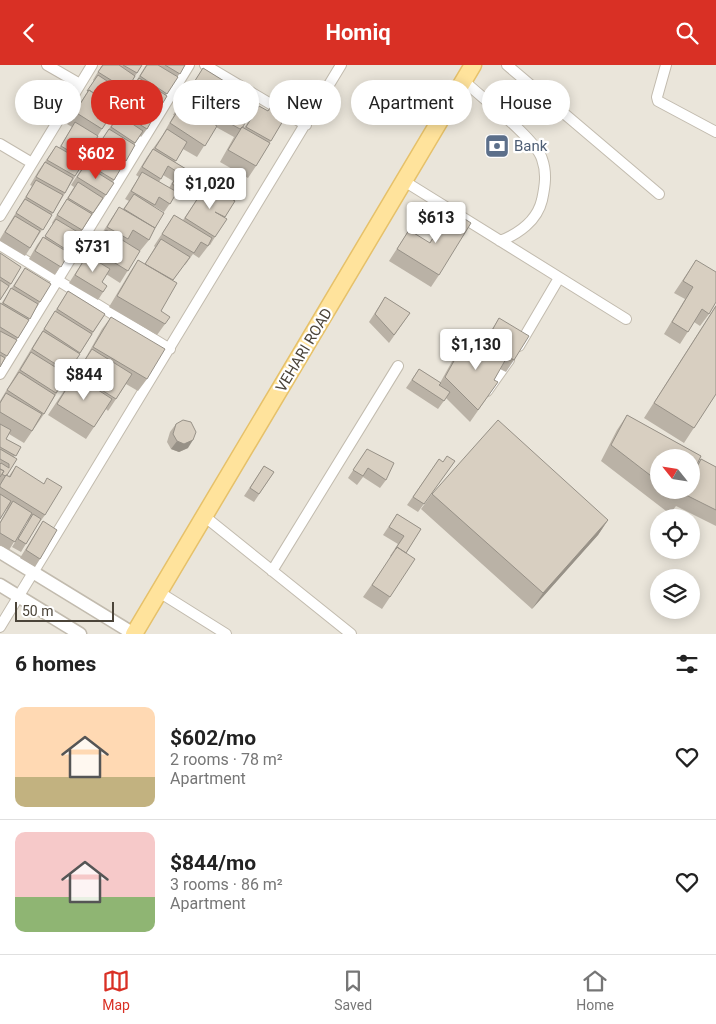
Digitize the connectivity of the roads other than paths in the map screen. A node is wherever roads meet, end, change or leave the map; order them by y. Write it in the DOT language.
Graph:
graph roads {
  1 [pos="47,65"];
  2 [pos="92,65"];
  3 [pos="189,65"];
  4 [pos="205,65"];
  5 [pos="341,65"];
  6 [pos="473,65"];
  7 [pos="507,65"];
  8 [pos="666,65"];
  9 [pos="73,80"];
  10 [pos="332,80"];
  11 [pos="465,80"];
  12 [pos="81,82"];
  13 [pos="472,88"];
  14 [pos="269,103"];
  15 [pos="55,125"];
  16 [pos="306,125"];
  17 [pos="438,125"];
  18 [pos="716,131"];
  19 [pos="0,144"];
  20 [pos="32,163"];
  21 [pos="404,181"];
  22 [pos="658,194"];
  23 [pos="0,215"];
  24 [pos="500,241"];
  25 [pos="0,245"];
  26 [pos="559,278"];
  27 [pos="56,280"];
  28 [pos="626,319"];
  29 [pos="170,349"];
  30 [pos="398,366"];
  31 [pos="0,374"];
  32 [pos="483,397"];
  33 [pos="204,516"];
  34 [pos="0,552"];
  35 [pos="272,571"];
  36 [pos="33,573"];
  37 [pos="0,585"];
  38 [pos="159,592"];
  39 [pos="19,597"];
  40 [pos="0,627"];
  41 [pos="135,633"];
  42 [pos="223,633"];
  43 [pos="80,634"];
  44 [pos="351,634"];
  1 -- 9 [label="street"];
  2 -- 12 [label="street"];
  3 -- 27 [label="street"];
  4 -- 14 [label="street"];
  5 -- 10 [label="street"];
  6 -- 11 [label="main road, VEHARI ROAD"];
  7 -- 22 [label="street"];
  8 -- 18 [label="street"];
  13 -- 24 [label="street"];
  15 -- 20 [label="street"];
  16 -- 29 [label="street"];
  17 -- 21 [label="main road, VEHARI ROAD"];
  19 -- 20 [label="street"];
  20 -- 23 [label="street"];
  21 -- 24 [label="street"];
  21 -- 33 [label="main road, VEHARI ROAD"];
  24 -- 26 [label="street"];
  25 -- 27 [label="street"];
  26 -- 28 [label="street"];
  26 -- 32 [label="street"];
  27 -- 29 [label="street"];
  27 -- 31 [label="street"];
  29 -- 36 [label="street"];
  30 -- 35 [label="street"];
  33 -- 35 [label="street"];
  33 -- 38 [label="main road, VEHARI ROAD"];
  34 -- 36 [label="street"];
  35 -- 44 [label="street"];
  36 -- 39 [label="street"];
  36 -- 41 [label="street"];
  37 -- 39 [label="street"];
  38 -- 41 [label="main road, VEHARI ROAD"];
  38 -- 42 [label="street"];
  39 -- 40 [label="street"];
  39 -- 43 [label="street"];
}
